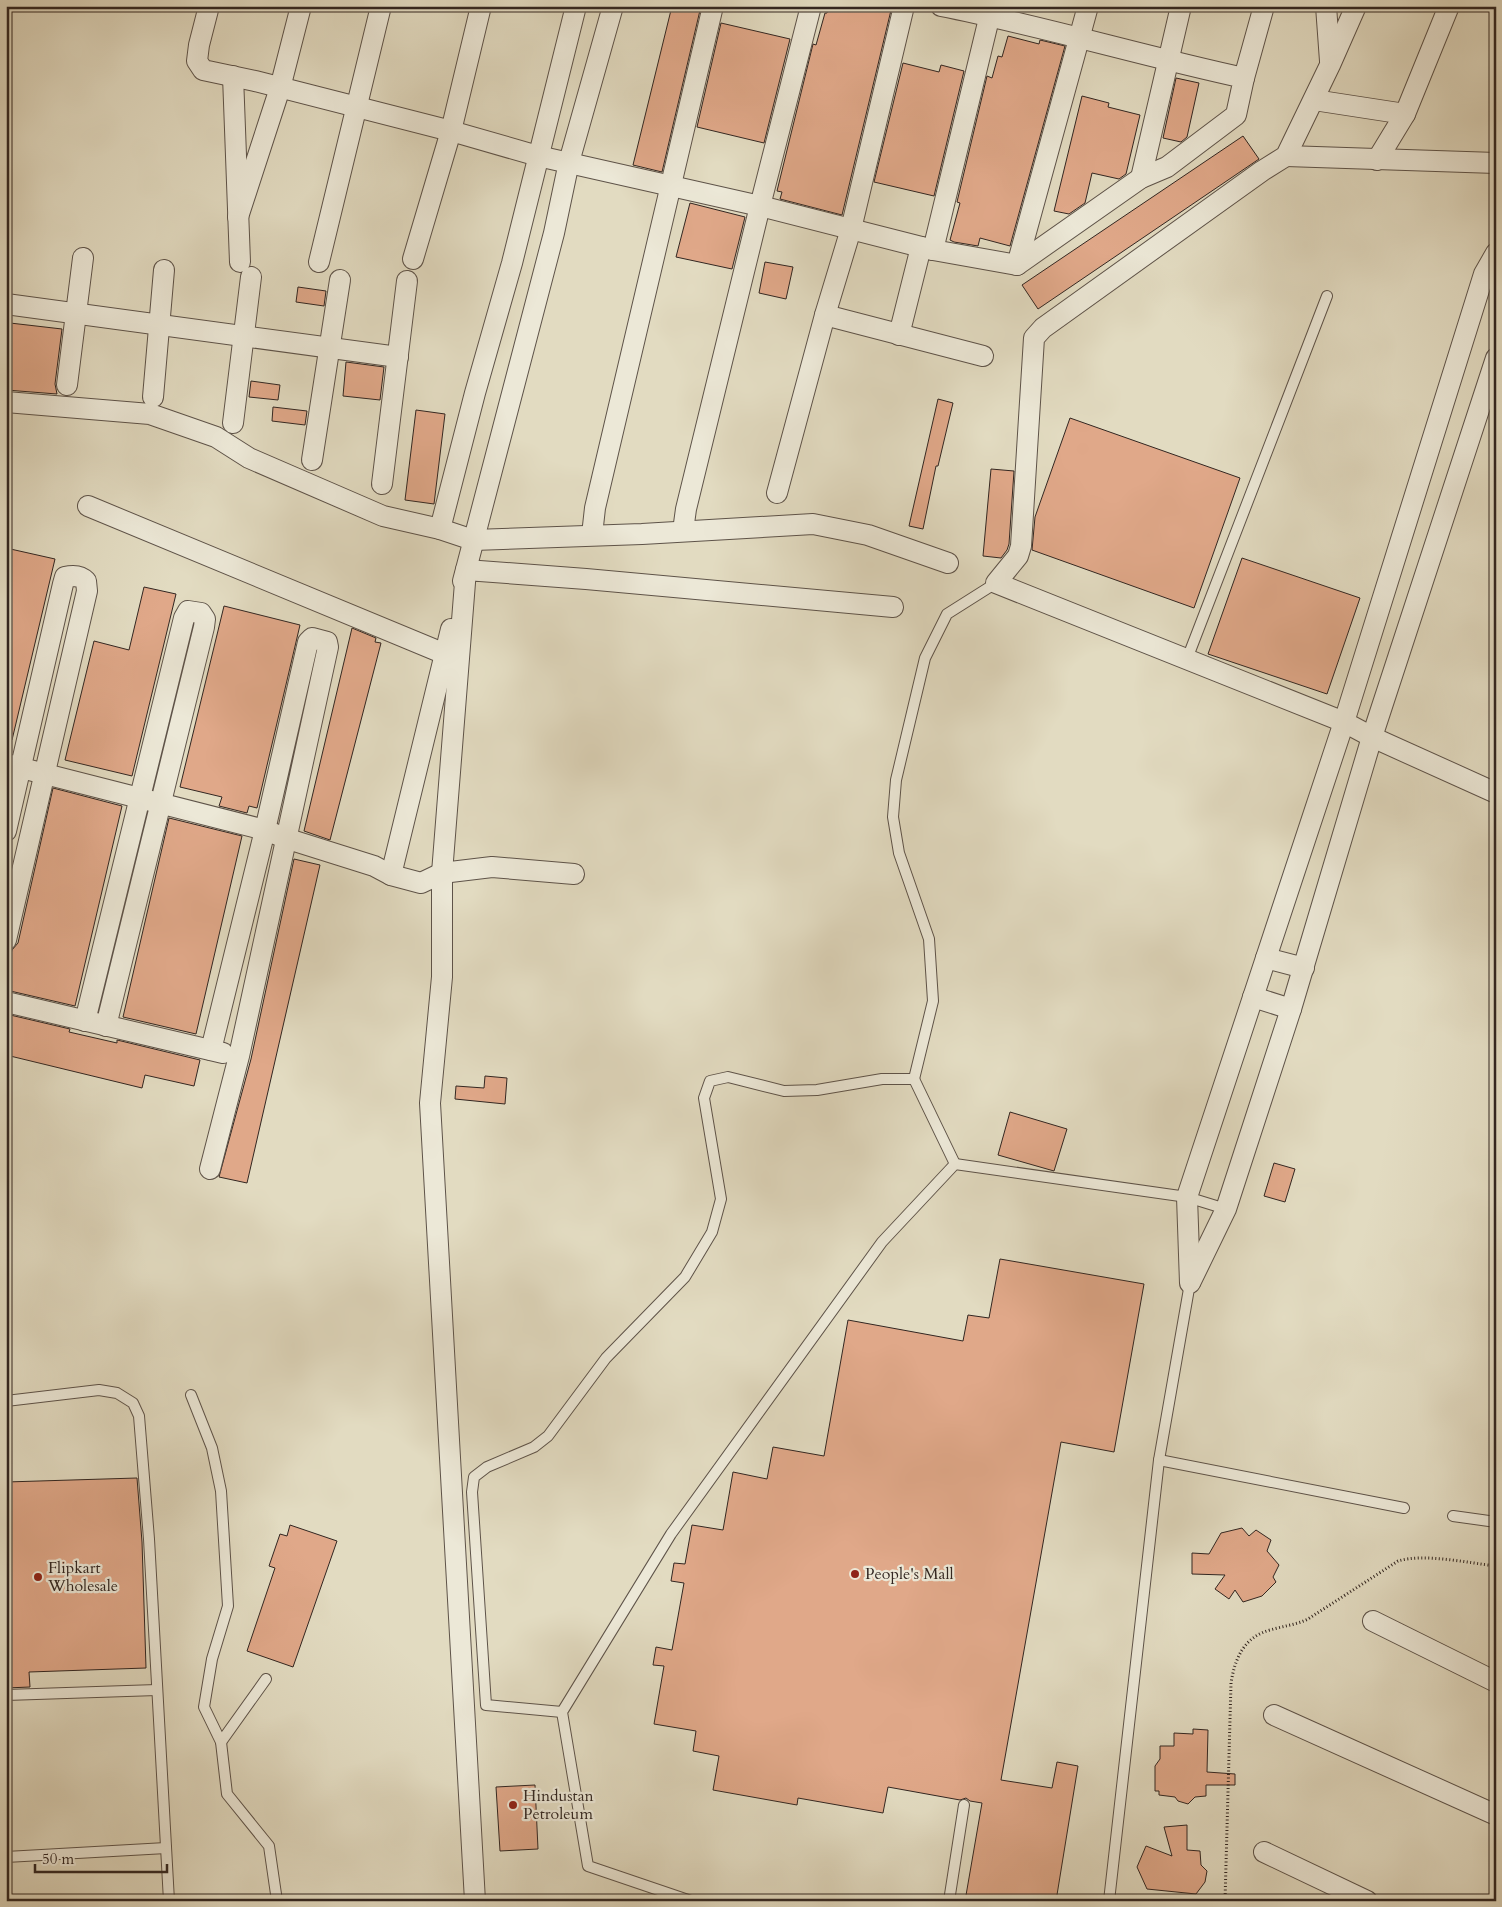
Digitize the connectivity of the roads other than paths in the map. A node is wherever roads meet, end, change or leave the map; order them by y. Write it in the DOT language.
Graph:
graph roads {
  1 [pos="209,6"];
  2 [pos="301,6"];
  3 [pos="382,6"];
  4 [pos="481,6"];
  5 [pos="576,6"];
  6 [pos="613,6"];
  7 [pos="713,6"];
  8 [pos="811,6"];
  9 [pos="904,6"];
  10 [pos="941,6"];
  11 [pos="1088,6"];
  12 [pos="1181,6"];
  13 [pos="1264,6"];
  14 [pos="1326,6"];
  15 [pos="1356,6"];
  16 [pos="1449,6"];
  17 [pos="991,11"];
  18 [pos="1080,38"];
  19 [pos="1168,61"];
  20 [pos="1330,65"];
  21 [pos="233,76"];
  22 [pos="1244,78"];
  23 [pos="280,88"];
  24 [pos="1314,100"];
  25 [pos="357,108"];
  26 [pos="1405,114"];
  27 [pos="451,131"];
  28 [pos="538,156"];
  29 [pos="1286,156"];
  30 [pos="1377,160"];
  31 [pos="569,162"];
  32 [pos="1496,163"];
  33 [pos="1141,178"];
  34 [pos="672,186"];
  35 [pos="760,206"];
  36 [pos="238,216"];
  37 [pos="851,229"];
  38 [pos="927,249"];
  39 [pos="1496,253"];
  40 [pos="83,258"];
  41 [pos="412,259"];
  42 [pos="319,262"];
  43 [pos="1017,265"];
  44 [pos="164,270"];
  45 [pos="1490,277"];
  46 [pos="340,280"];
  47 [pos="407,281"];
  48 [pos="1327,296"];
  49 [pos="6,304"];
  50 [pos="76,313"];
  51 [pos="825,316"];
  52 [pos="159,325"];
  53 [pos="899,335"];
  54 [pos="243,336"];
  55 [pos="330,348"];
  56 [pos="983,356"];
  57 [pos="398,357"];
  58 [pos="1496,358"];
  59 [pos="67,385"];
  60 [pos="153,397"];
  61 [pos="6,402"];
  62 [pos="233,423"];
  63 [pos="312,460"];
  64 [pos="382,484"];
  65 [pos="777,493"];
  66 [pos="88,506"];
  67 [pos="440,529"];
  68 [pos="683,531"];
  69 [pos="592,535"];
  70 [pos="474,540"];
  71 [pos="948,563"];
  72 [pos="466,570"];
  73 [pos="996,583"];
  74 [pos="893,607"];
  75 [pos="445,654"];
  76 [pos="1187,659"];
  77 [pos="1344,722"];
  78 [pos="1372,737"];
  79 [pos="13,766"];
  80 [pos="44,774"];
  81 [pos="1496,793"];
  82 [pos="140,798"];
  83 [pos="162,803"];
  84 [pos="265,830"];
  85 [pos="6,831"];
  86 [pos="285,838"];
  87 [pos="442,874"];
  88 [pos="574,874"];
  89 [pos="391,875"];
  90 [pos="6,940"];
  91 [pos="1266,958"];
  92 [pos="1304,968"];
  93 [pos="1253,997"];
  94 [pos="6,1002"];
  95 [pos="1291,1009"];
  96 [pos="85,1021"];
  97 [pos="106,1026"];
  98 [pos="211,1050"];
  99 [pos="239,1056"];
  100 [pos="914,1079"];
  101 [pos="955,1164"];
  102 [pos="210,1168"];
  103 [pos="1187,1197"];
  104 [pos="1226,1209"];
  105 [pos="1190,1283"];
  106 [pos="191,1395"];
  107 [pos="6,1401"];
  108 [pos="1158,1460"];
  109 [pos="1404,1508"];
  110 [pos="1453,1516"];
  111 [pos="1496,1522"];
  112 [pos="1373,1621"];
  113 [pos="266,1679"];
  114 [pos="1496,1682"];
  115 [pos="157,1690"];
  116 [pos="6,1695"];
  117 [pos="562,1712"];
  118 [pos="1274,1715"];
  119 [pos="221,1742"];
  120 [pos="964,1805"];
  121 [pos="1496,1815"];
  122 [pos="166,1848"];
  123 [pos="1264,1852"];
  124 [pos="6,1857"];
  125 [pos="169,1901"];
  126 [pos="277,1901"];
  127 [pos="475,1901"];
  128 [pos="691,1901"];
  129 [pos="949,1901"];
  130 [pos="1109,1901"];
  131 [pos="1367,1901"];
  1 -- 21 [label="street"];
  2 -- 23 [label="street"];
  3 -- 25 [label="street"];
  4 -- 27 [label="street"];
  5 -- 28 [label="street"];
  6 -- 31 [label="street"];
  7 -- 34 [label="street"];
  8 -- 35 [label="street"];
  9 -- 37 [label="street"];
  10 -- 17 [label="street"];
  11 -- 18 [label="street"];
  12 -- 19 [label="street"];
  13 -- 22 [label="street"];
  14 -- 20 [label="street"];
  15 -- 20 [label="street"];
  16 -- 26 [label="street"];
  17 -- 18 [label="street"];
  17 -- 38 [label="street"];
  18 -- 19 [label="street"];
  18 -- 43 [label="street"];
  19 -- 22 [label="street"];
  19 -- 33 [label="street"];
  20 -- 24 [label="street"];
  21 -- 23 [label="street"];
  21 -- 36 [label="street"];
  22 -- 33 [label="street"];
  23 -- 25 [label="street"];
  23 -- 36 [label="street"];
  24 -- 26 [label="street"];
  24 -- 29 [label="street"];
  25 -- 27 [label="street"];
  25 -- 42 [label="street"];
  26 -- 30 [label="street"];
  27 -- 28 [label="street"];
  27 -- 41 [label="street"];
  28 -- 31 [label="street"];
  28 -- 67 [label="street"];
  29 -- 30 [label="street"];
  29 -- 73 [label="street"];
  30 -- 32 [label="street"];
  31 -- 34 [label="street"];
  31 -- 70 [label="street"];
  33 -- 43 [label="street"];
  34 -- 35 [label="street"];
  34 -- 69 [label="street"];
  35 -- 37 [label="street"];
  35 -- 68 [label="street"];
  36 -- 54 [label="street"];
  37 -- 38 [label="street"];
  37 -- 51 [label="street"];
  38 -- 43 [label="street"];
  38 -- 53 [label="street"];
  39 -- 45 [label="street"];
  40 -- 50 [label="street"];
  44 -- 52 [label="street"];
  45 -- 77 [label="street"];
  46 -- 55 [label="street"];
  47 -- 57 [label="street"];
  48 -- 76 [label="lane"];
  49 -- 50 [label="street"];
  50 -- 52 [label="street"];
  50 -- 59 [label="street"];
  51 -- 53 [label="street"];
  51 -- 65 [label="street"];
  52 -- 54 [label="street"];
  52 -- 60 [label="street"];
  53 -- 56 [label="street"];
  54 -- 55 [label="street"];
  54 -- 62 [label="street"];
  55 -- 57 [label="street"];
  55 -- 63 [label="street"];
  57 -- 64 [label="street"];
  58 -- 78 [label="street"];
  61 -- 67 [label="street"];
  66 -- 75 [label="street"];
  67 -- 70 [label="street"];
  68 -- 69 [label="street"];
  68 -- 71 [label="street"];
  69 -- 70 [label="street"];
  70 -- 72 [label="street"];
  72 -- 74 [label="street"];
  72 -- 75 [label="street"];
  72 -- 87 [label="street"];
  73 -- 76 [label="street"];
  73 -- 100 [label="lane"];
  75 -- 89 [label="street"];
  76 -- 77 [label="street"];
  77 -- 78 [label="street"];
  77 -- 91 [label="street"];
  78 -- 81 [label="street"];
  78 -- 92 [label="street"];
  79 -- 80 [label="street"];
  79 -- 80 [label="street"];
  79 -- 85 [label="street"];
  80 -- 82 [label="street"];
  80 -- 90 [label="street"];
  82 -- 83 [label="street"];
  82 -- 83 [label="street"];
  82 -- 96 [label="street"];
  83 -- 84 [label="street"];
  83 -- 97 [label="street"];
  84 -- 86 [label="street"];
  84 -- 86 [label="street"];
  84 -- 98 [label="street"];
  86 -- 89 [label="street"];
  86 -- 99 [label="street"];
  87 -- 88 [label="street"];
  87 -- 89 [label="street"];
  87 -- 127 [label="street"];
  91 -- 92 [label="street"];
  91 -- 93 [label="street"];
  92 -- 95 [label="street"];
  93 -- 95 [label="street"];
  93 -- 103 [label="street"];
  94 -- 96 [label="street"];
  95 -- 104 [label="street"];
  96 -- 97 [label="street"];
  97 -- 98 [label="street"];
  98 -- 99 [label="street"];
  99 -- 102 [label="street"];
  100 -- 101 [label="lane"];
  100 -- 117 [label="lane"];
  101 -- 103 [label="lane"];
  101 -- 117 [label="lane"];
  103 -- 104 [label="lane"];
  103 -- 105 [label="street"];
  104 -- 105 [label="street"];
  105 -- 108 [label="lane"];
  106 -- 119 [label="lane"];
  107 -- 115 [label="lane"];
  108 -- 109 [label="lane"];
  108 -- 130 [label="lane"];
  110 -- 111 [label="lane"];
  112 -- 114 [label="street"];
  113 -- 119 [label="lane"];
  115 -- 116 [label="lane"];
  115 -- 122 [label="lane"];
  117 -- 128 [label="lane"];
  118 -- 121 [label="street"];
  119 -- 126 [label="lane"];
  120 -- 129 [label="lane"];
  122 -- 124 [label="lane"];
  122 -- 125 [label="lane"];
  123 -- 131 [label="street"];
}
